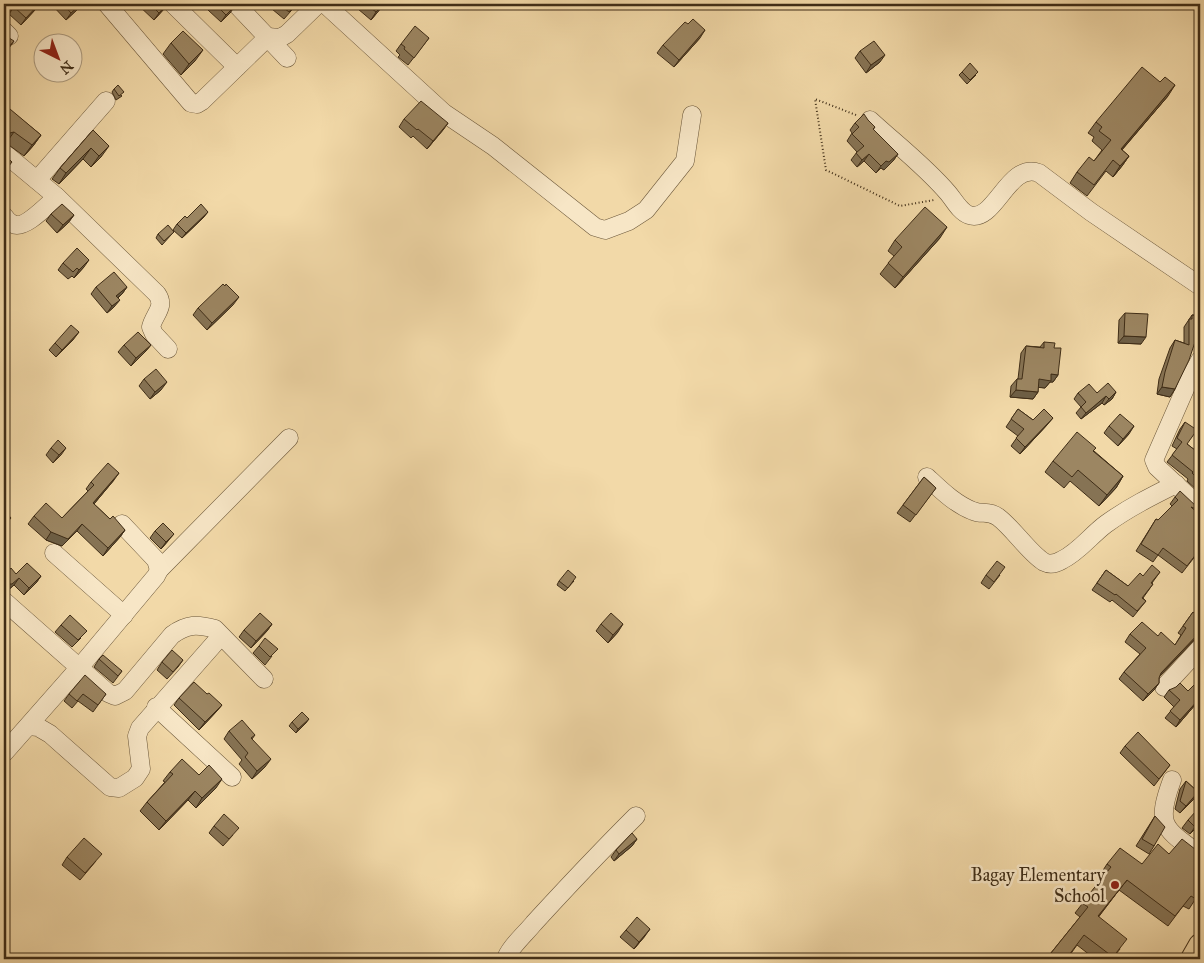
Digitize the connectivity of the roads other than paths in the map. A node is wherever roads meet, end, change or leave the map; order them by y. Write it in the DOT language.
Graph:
graph roads {
  1 [pos="107,4"];
  2 [pos="173,4"];
  3 [pos="236,4"];
  4 [pos="318,4"];
  5 [pos="325,4"];
  6 [pos="268,37"];
  7 [pos="287,58"];
  8 [pos="237,67"];
  9 [pos="106,101"];
  10 [pos="692,115"];
  11 [pos="870,120"];
  12 [pos="4,153"];
  13 [pos="37,180"];
  14 [pos="57,197"];
  15 [pos="4,216"];
  16 [pos="1200,286"];
  17 [pos="168,349"];
  18 [pos="1200,360"];
  19 [pos="1195,379"];
  20 [pos="290,438"];
  21 [pos="928,477"];
  22 [pos="1176,484"];
  23 [pos="1200,507"];
  24 [pos="122,524"];
  25 [pos="54,553"];
  26 [pos="159,570"];
  27 [pos="4,601"];
  28 [pos="124,615"];
  29 [pos="221,636"];
  30 [pos="1200,648"];
  31 [pos="79,668"];
  32 [pos="264,678"];
  33 [pos="1164,687"];
  34 [pos="156,707"];
  35 [pos="29,726"];
  36 [pos="4,753"];
  37 [pos="232,777"];
  38 [pos="1172,780"];
  39 [pos="636,816"];
  40 [pos="1200,855"];
  41 [pos="1200,945"];
  42 [pos="506,959"];
  43 [pos="1192,959"];
  1 -- 8 [label="street"];
  2 -- 8 [label="street"];
  3 -- 6 [label="street"];
  4 -- 6 [label="street"];
  5 -- 10 [label="street"];
  6 -- 7 [label="street"];
  6 -- 8 [label="street"];
  9 -- 13 [label="street"];
  11 -- 16 [label="street"];
  12 -- 13 [label="street"];
  13 -- 14 [label="street"];
  14 -- 15 [label="street"];
  14 -- 17 [label="street"];
  18 -- 19 [label="street"];
  19 -- 22 [label="street"];
  20 -- 26 [label="street"];
  21 -- 22 [label="street"];
  22 -- 23 [label="street"];
  24 -- 26 [label="street"];
  25 -- 28 [label="street"];
  26 -- 28 [label="street"];
  27 -- 31 [label="street"];
  28 -- 31 [label="street"];
  29 -- 31 [label="street"];
  29 -- 32 [label="street"];
  29 -- 34 [label="street"];
  30 -- 33 [label="street"];
  31 -- 35 [label="street"];
  34 -- 35 [label="street"];
  34 -- 37 [label="street"];
  35 -- 36 [label="street"];
  38 -- 40 [label="street"];
  39 -- 42 [label="street"];
  41 -- 43 [label="main road"];
}
